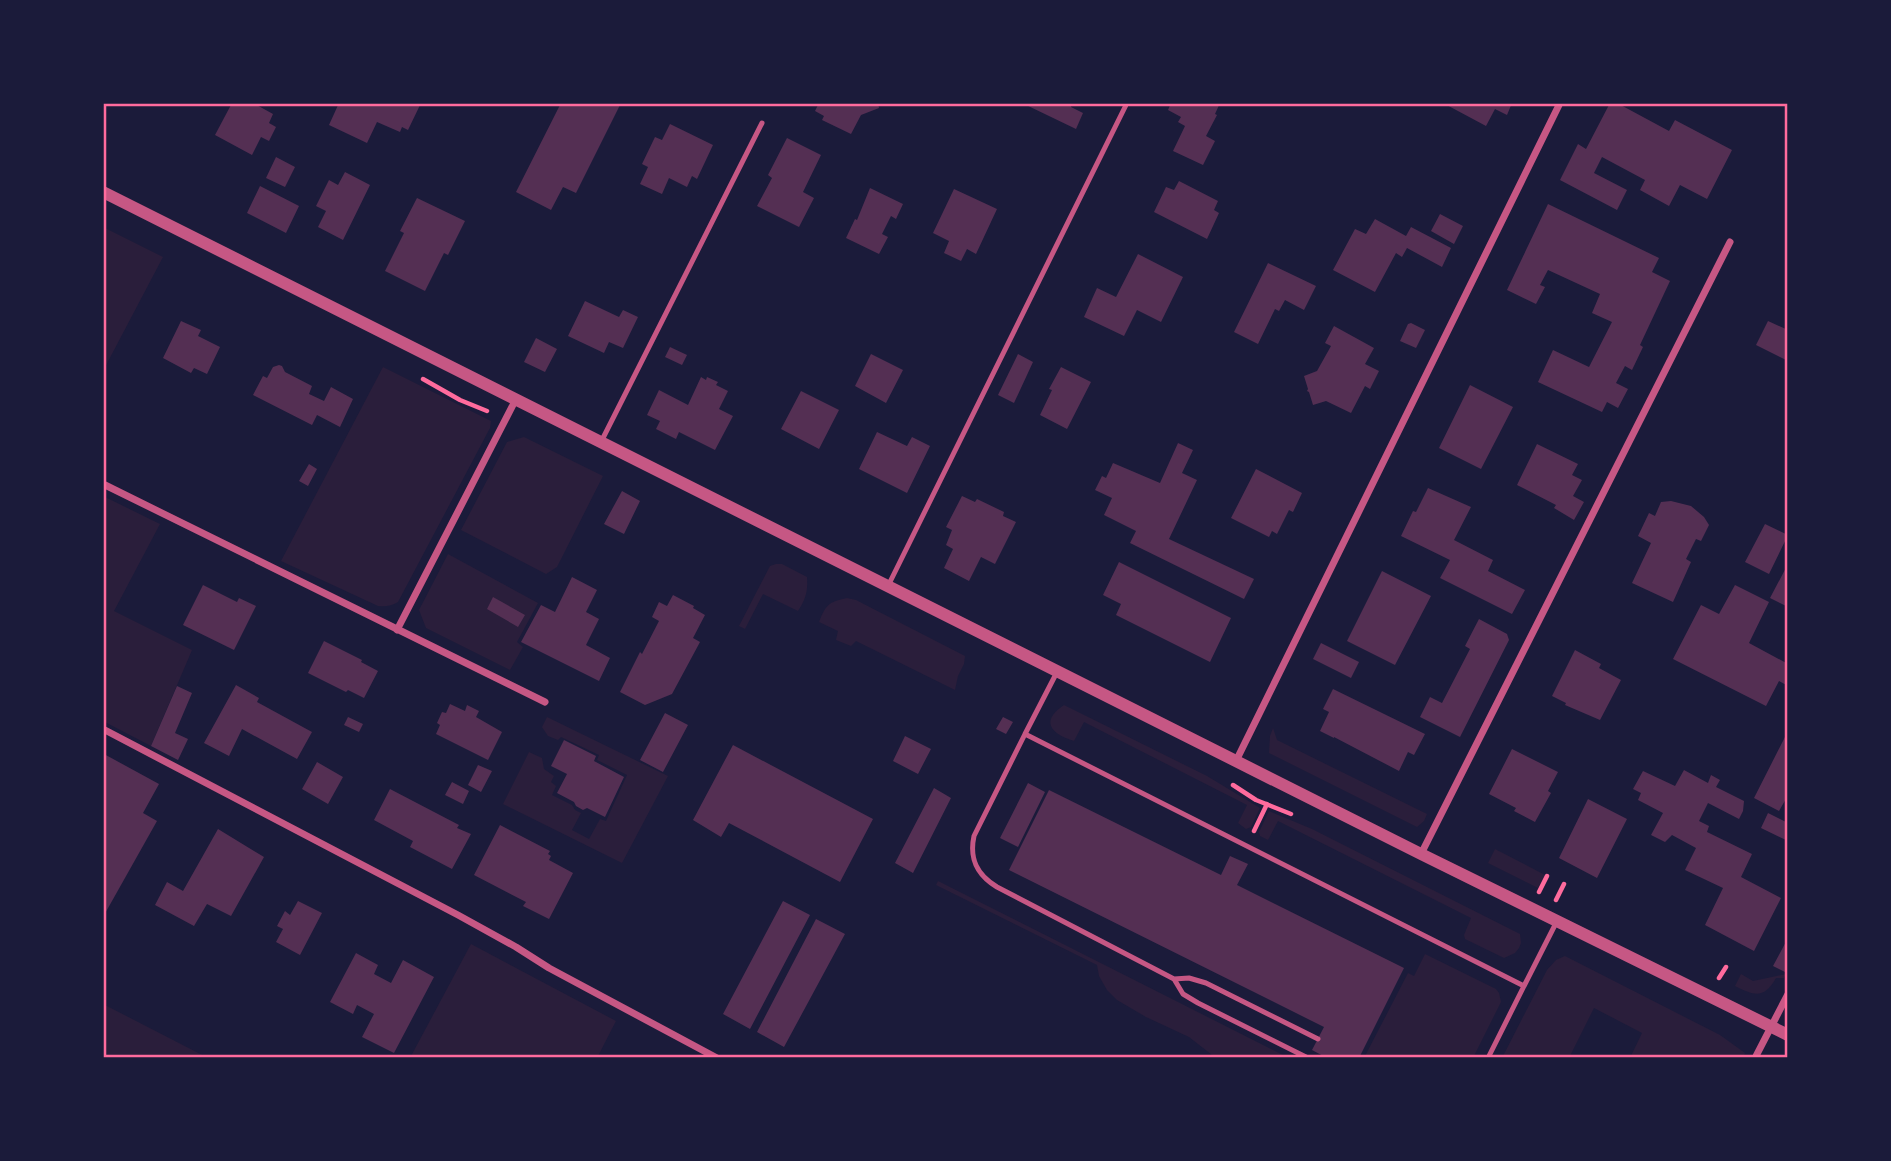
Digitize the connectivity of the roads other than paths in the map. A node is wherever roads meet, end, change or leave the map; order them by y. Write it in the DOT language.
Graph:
graph roads {
  1 [pos="1127,103"];
  2 [pos="1560,103"];
  3 [pos="762,123"];
  4 [pos="103,192"];
  5 [pos="1730,242"];
  6 [pos="516,399"];
  7 [pos="601,442"];
  8 [pos="103,484"];
  9 [pos="888,586"];
  10 [pos="397,630"];
  11 [pos="1058,672"];
  12 [pos="545,702"];
  13 [pos="103,729"];
  14 [pos="1025,734"];
  15 [pos="1236,761"];
  16 [pos="1421,854"];
  17 [pos="1557,922"];
  18 [pos="1174,979"];
  19 [pos="1524,986"];
  20 [pos="1788,994"];
  21 [pos="1771,1027"];
  22 [pos="1788,1035"];
  23 [pos="1318,1039"];
  24 [pos="717,1058"];
  25 [pos="1308,1058"];
  26 [pos="1488,1058"];
  27 [pos="1755,1058"];
  1 -- 9 [label="lane"];
  2 -- 15 [label="street"];
  3 -- 7 [label="lane"];
  4 -- 6 [label="street"];
  5 -- 16 [label="street"];
  6 -- 7 [label="street"];
  6 -- 10 [label="street"];
  7 -- 9 [label="street"];
  8 -- 10 [label="street"];
  9 -- 11 [label="street"];
  10 -- 12 [label="street"];
  11 -- 14 [label="lane"];
  11 -- 15 [label="street"];
  13 -- 24 [label="street"];
  14 -- 18 [label="lane"];
  14 -- 19 [label="lane"];
  15 -- 16 [label="street"];
  16 -- 17 [label="street"];
  17 -- 19 [label="lane"];
  17 -- 21 [label="street"];
  18 -- 23 [label="lane"];
  18 -- 25 [label="lane"];
  19 -- 26 [label="lane"];
  20 -- 21 [label="street"];
  21 -- 22 [label="street"];
  21 -- 27 [label="street"];
}
